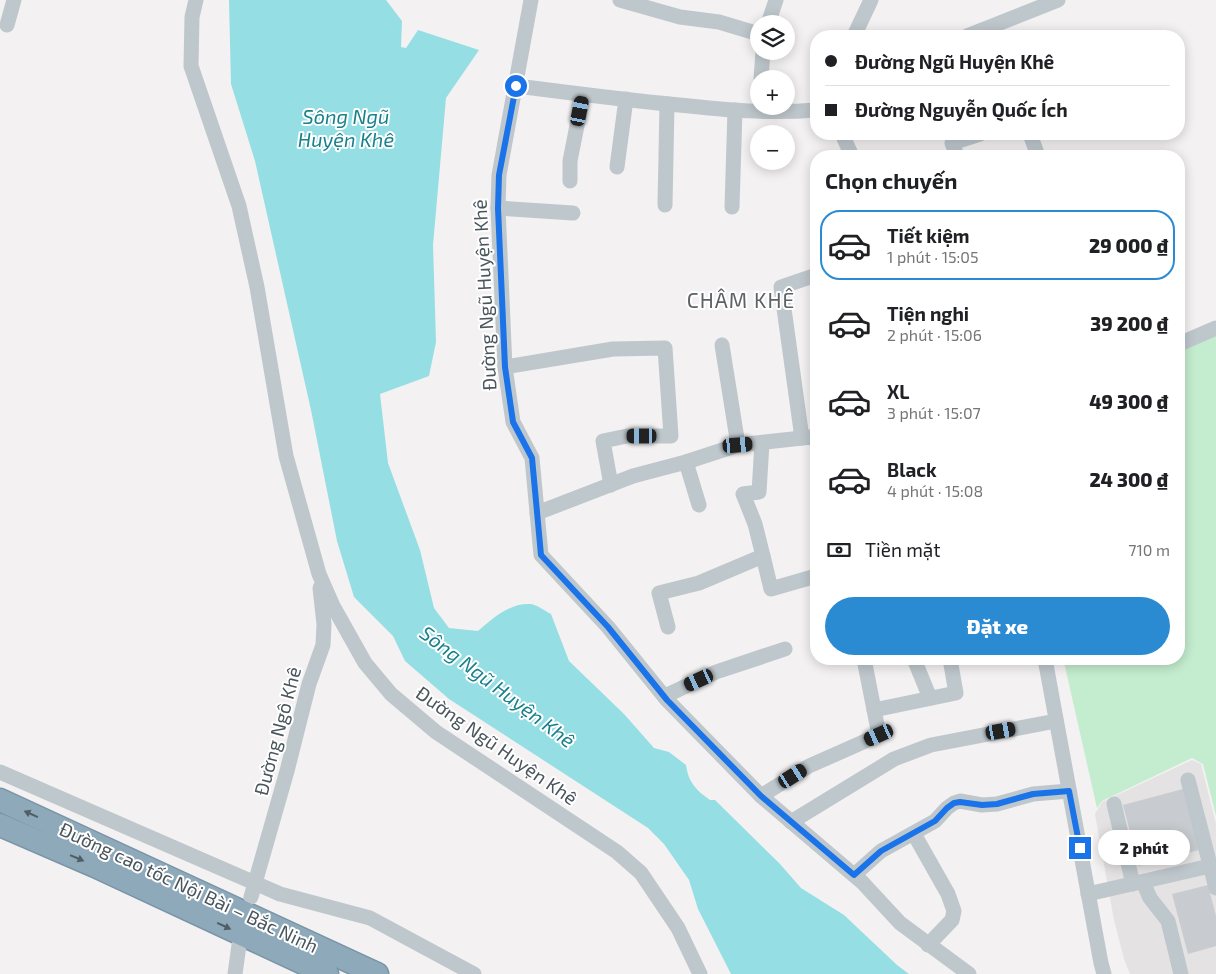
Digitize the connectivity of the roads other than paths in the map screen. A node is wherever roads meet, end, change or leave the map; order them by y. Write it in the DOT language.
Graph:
graph roads {
  1 [pos="14,0"];
  2 [pos="196,0"];
  3 [pos="532,0"];
  4 [pos="620,0"];
  5 [pos="776,0"];
  6 [pos="871,0"];
  7 [pos="1058,0"];
  8 [pos="771,15"];
  9 [pos="7,25"];
  10 [pos="857,30"];
  11 [pos="982,30"];
  12 [pos="750,31"];
  13 [pos="516,86"];
  14 [pos="583,94"];
  15 [pos="626,100"];
  16 [pos="667,104"];
  17 [pos="750,109"];
  18 [pos="735,110"];
  19 [pos="810,110"];
  20 [pos="795,112"];
  21 [pos="963,140"];
  22 [pos="954,150"];
  23 [pos="617,167"];
  24 [pos="570,181"];
  25 [pos="666,204"];
  26 [pos="732,207"];
  27 [pos="498,208"];
  28 [pos="574,213"];
  29 [pos="810,277"];
  30 [pos="1216,328"];
  31 [pos="1185,341"];
  32 [pos="722,345"];
  33 [pos="505,367"];
  34 [pos="810,429"];
  35 [pos="810,439"];
  36 [pos="762,443"];
  37 [pos="738,445"];
  38 [pos="686,462"];
  39 [pos="611,485"];
  40 [pos="699,505"];
  41 [pos="537,513"];
  42 [pos="763,556"];
  43 [pos="319,574"];
  44 [pos="810,578"];
  45 [pos="668,626"];
  46 [pos="785,648"];
  47 [pos="865,665"];
  48 [pos="916,665"];
  49 [pos="951,665"];
  50 [pos="1046,665"];
  51 [pos="665,696"];
  52 [pos="930,698"];
  53 [pos="874,710"];
  54 [pos="1056,721"];
  55 [pos="0,772"];
  56 [pos="1188,780"];
  57 [pos="1069,791"];
  58 [pos="761,796"];
  59 [pos="0,800"];
  60 [pos="1114,804"];
  61 [pos="791,822"];
  62 [pos="0,825"];
  63 [pos="914,834"];
  64 [pos="1210,866"];
  65 [pos="854,875"];
  66 [pos="1138,883"];
  67 [pos="1216,888"];
  68 [pos="253,890"];
  69 [pos="1088,894"];
  70 [pos="928,944"];
  71 [pos="239,945"];
  72 [pos="235,974"];
  73 [pos="327,974"];
  74 [pos="377,974"];
  75 [pos="474,974"];
  76 [pos="700,974"];
  77 [pos="969,974"];
  78 [pos="1104,974"];
  79 [pos="1181,974"];
  1 -- 9 [label="street"];
  2 -- 43 [label="street, Đường Ngũ Huyện Khê"];
  3 -- 13 [label="street, Đường Ngũ Huyện Khê"];
  4 -- 12 [label="street"];
  5 -- 8 [label="street"];
  6 -- 10 [label="street"];
  7 -- 11 [label="street"];
  13 -- 14 [label="street"];
  13 -- 27 [label="street, Đường Ngũ Huyện Khê"];
  14 -- 15 [label="street"];
  14 -- 24 [label="street"];
  15 -- 16 [label="street"];
  15 -- 23 [label="street"];
  16 -- 18 [label="street"];
  16 -- 25 [label="street"];
  17 -- 18 [label="street"];
  18 -- 26 [label="street"];
  19 -- 20 [label="street"];
  21 -- 22 [label="street"];
  27 -- 28 [label="street"];
  27 -- 33 [label="street, Đường Ngũ Huyện Khê"];
  29 -- 34 [label="street"];
  30 -- 31 [label="street"];
  32 -- 37 [label="street"];
  33 -- 39 [label="street"];
  33 -- 41 [label="street, Đường Ngũ Huyện Khê"];
  35 -- 36 [label="street"];
  36 -- 37 [label="street"];
  36 -- 42 [label="street"];
  37 -- 38 [label="street"];
  38 -- 39 [label="street"];
  38 -- 40 [label="street"];
  39 -- 41 [label="street"];
  41 -- 51 [label="street, Đường Ngũ Huyện Khê"];
  42 -- 44 [label="street"];
  42 -- 45 [label="street"];
  43 -- 68 [label="street, Đường Ngô Khê"];
  43 -- 76 [label="street, Đường Ngũ Huyện Khê"];
  46 -- 51 [label="street"];
  47 -- 53 [label="street"];
  48 -- 52 [label="street"];
  49 -- 52 [label="street"];
  50 -- 54 [label="street"];
  51 -- 58 [label="street, Đường Ngũ Huyện Khê"];
  52 -- 53 [label="street"];
  53 -- 58 [label="street"];
  54 -- 57 [label="street"];
  54 -- 61 [label="street"];
  55 -- 68 [label="street"];
  56 -- 64 [label="street"];
  57 -- 63 [label="street"];
  57 -- 69 [label="street"];
  58 -- 61 [label="street, Đường Ngũ Huyện Khê"];
  74 -- 59 [label="highway, Đường cao tốc Nội Bài – Bắc Ninh, one-way"];
  60 -- 66 [label="street"];
  61 -- 65 [label="street, Đường Ngũ Huyện Khê"];
  62 -- 73 [label="highway, Đường cao tốc Nội Bài – Bắc Ninh, one-way"];
  63 -- 65 [label="street"];
  63 -- 70 [label="street"];
  64 -- 66 [label="street"];
  64 -- 67 [label="street"];
  65 -- 70 [label="street, Đường Ngũ Huyện Khê"];
  66 -- 69 [label="street"];
  66 -- 79 [label="street"];
  68 -- 75 [label="street"];
  69 -- 78 [label="street"];
  70 -- 77 [label="street, Đường Ngũ Huyện Khê"];
  71 -- 72 [label="street"];
}
